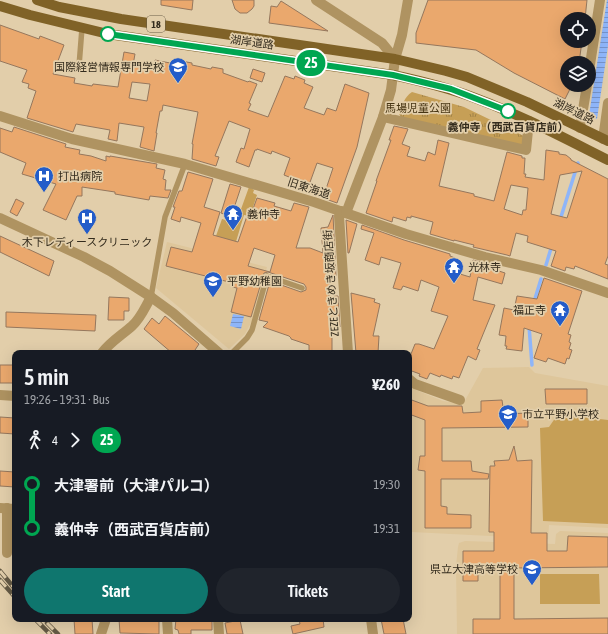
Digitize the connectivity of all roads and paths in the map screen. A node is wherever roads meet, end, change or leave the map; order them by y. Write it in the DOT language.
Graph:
graph roads {
  1 [pos="37,0"];
  2 [pos="316,0"];
  3 [pos="408,0"];
  4 [pos="600,0"];
  5 [pos="0,6"];
  6 [pos="82,28"];
  7 [pos="591,56"];
  8 [pos="395,59"];
  9 [pos="79,66"];
  10 [pos="393,75"];
  11 [pos="586,92"];
  12 [pos="608,103"];
  13 [pos="0,116"];
  14 [pos="383,117"];
  15 [pos="529,121"];
  16 [pos="580,128"];
  17 [pos="605,140"];
  18 [pos="608,160"];
  19 [pos="185,164"];
  20 [pos="343,212"];
  21 [pos="0,218"];
  22 [pos="302,288"];
  23 [pos="608,293"];
  24 [pos="151,297"];
  25 [pos="104,350"];
  26 [pos="216,350"];
  27 [pos="235,350"];
  28 [pos="348,350"];
  29 [pos="412,382"];
  30 [pos="0,395"];
  31 [pos="12,396"];
  32 [pos="460,400"];
  33 [pos="7,508"];
  34 [pos="7,553"];
  35 [pos="105,622"];
  36 [pos="168,622"];
  37 [pos="218,622"];
  38 [pos="371,622"];
  39 [pos="373,633"];
  40 [pos="101,634"];
  41 [pos="168,634"];
  42 [pos="219,634"];
  43 [pos="362,634"];
  1 -- 8 [label="main road, 湖岸道路 / 18"];
  2 -- 8 [label="street"];
  3 -- 8 [label="street, ZEZEときめき坂商店街"];
  4 -- 7 [label="street"];
  5 -- 6 [label="main road, 湖岸道路 / 18"];
  6 -- 9 [label="lane"];
  6 -- 10 [label="main road, 湖岸道路 / 18"];
  8 -- 10 [label="street, ZEZEときめき坂商店街"];
  8 -- 16 [label="main road, 湖岸道路 / 18"];
  10 -- 14 [label="street, ZEZEときめき坂商店街"];
  10 -- 15 [label="main road, 湖岸道路 / 18"];
  11 -- 16 [label="street"];
  12 -- 17 [label="street"];
  13 -- 19 [label="street, 旧東海道"];
  14 -- 15 [label="street"];
  14 -- 20 [label="street, ZEZEときめき坂商店街"];
  15 -- 18 [label="main road, 湖岸道路 / 18"];
  16 -- 17 [label="main road, 湖岸道路 / 18"];
  19 -- 20 [label="street, 旧東海道"];
  19 -- 24 [label="lane"];
  20 -- 23 [label="street, 旧東海道"];
  20 -- 28 [label="street, ZEZEときめき坂商店街"];
  21 -- 24 [label="street"];
  22 -- 27 [label="lane"];
  24 -- 25 [label="street"];
  24 -- 26 [label="street"];
  29 -- 32 [label="street"];
  30 -- 31 [label="street"];
  33 -- 34 [label="street"];
  35 -- 40 [label="street"];
  36 -- 41 [label="street"];
  37 -- 42 [label="street"];
  38 -- 39 [label="street"];
  39 -- 43 [label="street"];
}
